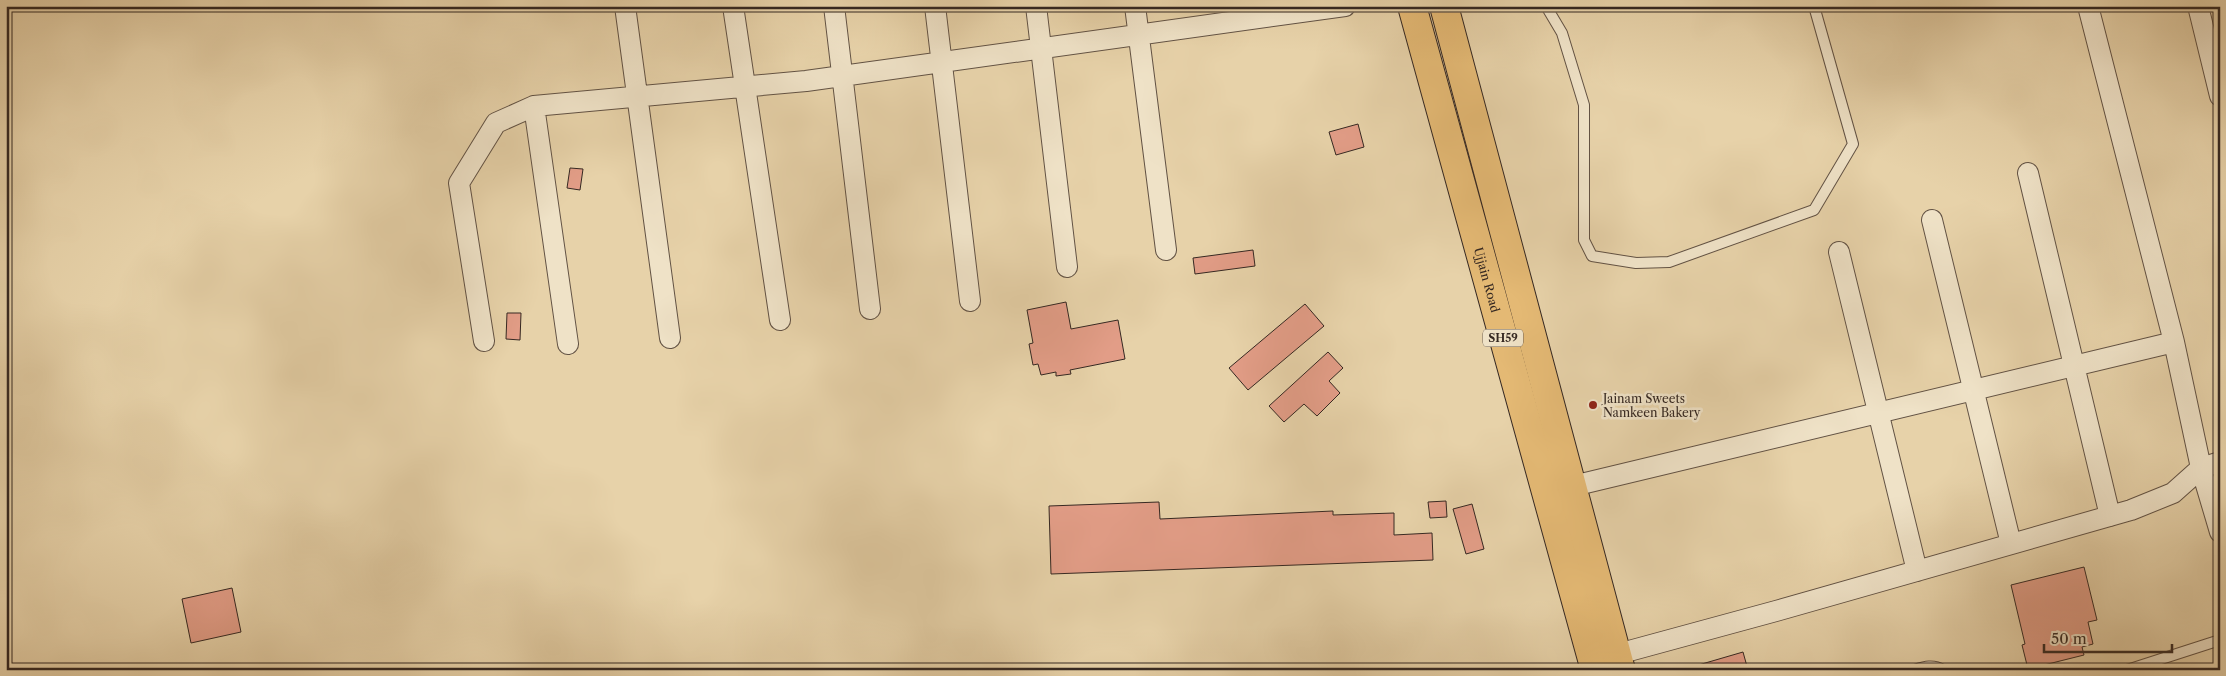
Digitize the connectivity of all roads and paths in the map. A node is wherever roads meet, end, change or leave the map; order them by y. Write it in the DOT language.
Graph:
graph roads {
  1 [pos="625,6"];
  2 [pos="733,6"];
  3 [pos="834,6"];
  4 [pos="935,6"];
  5 [pos="1036,6"];
  6 [pos="1135,6"];
  7 [pos="1345,6"];
  8 [pos="1412,6"];
  9 [pos="1444,6"];
  10 [pos="1546,6"];
  11 [pos="1814,6"];
  12 [pos="2088,6"];
  13 [pos="2198,6"];
  14 [pos="1138,35"];
  15 [pos="1041,48"];
  16 [pos="942,62"];
  17 [pos="842,76"];
  18 [pos="745,87"];
  19 [pos="2220,96"];
  20 [pos="638,97"];
  21 [pos="534,106"];
  22 [pos="2028,172"];
  23 [pos="1932,220"];
  24 [pos="1166,250"];
  25 [pos="1839,252"];
  26 [pos="1066,268"];
  27 [pos="970,301"];
  28 [pos="870,309"];
  29 [pos="780,320"];
  30 [pos="670,338"];
  31 [pos="484,341"];
  32 [pos="2174,342"];
  33 [pos="568,344"];
  34 [pos="2074,365"];
  35 [pos="1973,388"];
  36 [pos="1878,412"];
  37 [pos="2211,465"];
  38 [pos="1573,486"];
  39 [pos="2110,516"];
  40 [pos="2219,530"];
  41 [pos="2011,544"];
  42 [pos="1917,571"];
  43 [pos="2220,640"];
  44 [pos="1620,662"];
  45 [pos="1595,670"];
  46 [pos="1914,670"];
  47 [pos="1943,670"];
  48 [pos="2127,670"];
  1 -- 20 [label="street"];
  2 -- 18 [label="street"];
  3 -- 17 [label="street"];
  4 -- 16 [label="street"];
  5 -- 15 [label="street"];
  6 -- 14 [label="street"];
  7 -- 14 [label="street"];
  8 -- 45 [label="main road, Ujjain Road / SH59"];
  9 -- 38 [label="main road, SH59"];
  10 -- 11 [label="lane"];
  12 -- 32 [label="street"];
  13 -- 19 [label="street"];
  14 -- 15 [label="street"];
  14 -- 24 [label="street"];
  15 -- 16 [label="street"];
  15 -- 26 [label="street"];
  16 -- 17 [label="street"];
  16 -- 27 [label="street"];
  17 -- 18 [label="street"];
  17 -- 28 [label="street"];
  18 -- 20 [label="street"];
  18 -- 29 [label="street"];
  20 -- 21 [label="street"];
  20 -- 30 [label="street"];
  21 -- 31 [label="street"];
  21 -- 33 [label="street"];
  22 -- 34 [label="street"];
  23 -- 35 [label="street"];
  25 -- 36 [label="street"];
  32 -- 34 [label="street"];
  32 -- 37 [label="street"];
  34 -- 35 [label="street"];
  34 -- 39 [label="street"];
  35 -- 36 [label="street"];
  35 -- 41 [label="street"];
  36 -- 38 [label="street"];
  36 -- 42 [label="street"];
  37 -- 39 [label="street"];
  37 -- 40 [label="street"];
  38 -- 44 [label="main road, SH59"];
  39 -- 41 [label="street"];
  41 -- 42 [label="street"];
  42 -- 44 [label="street"];
  43 -- 48 [label="lane"];
  46 -- 47 [label="lane"];
}
